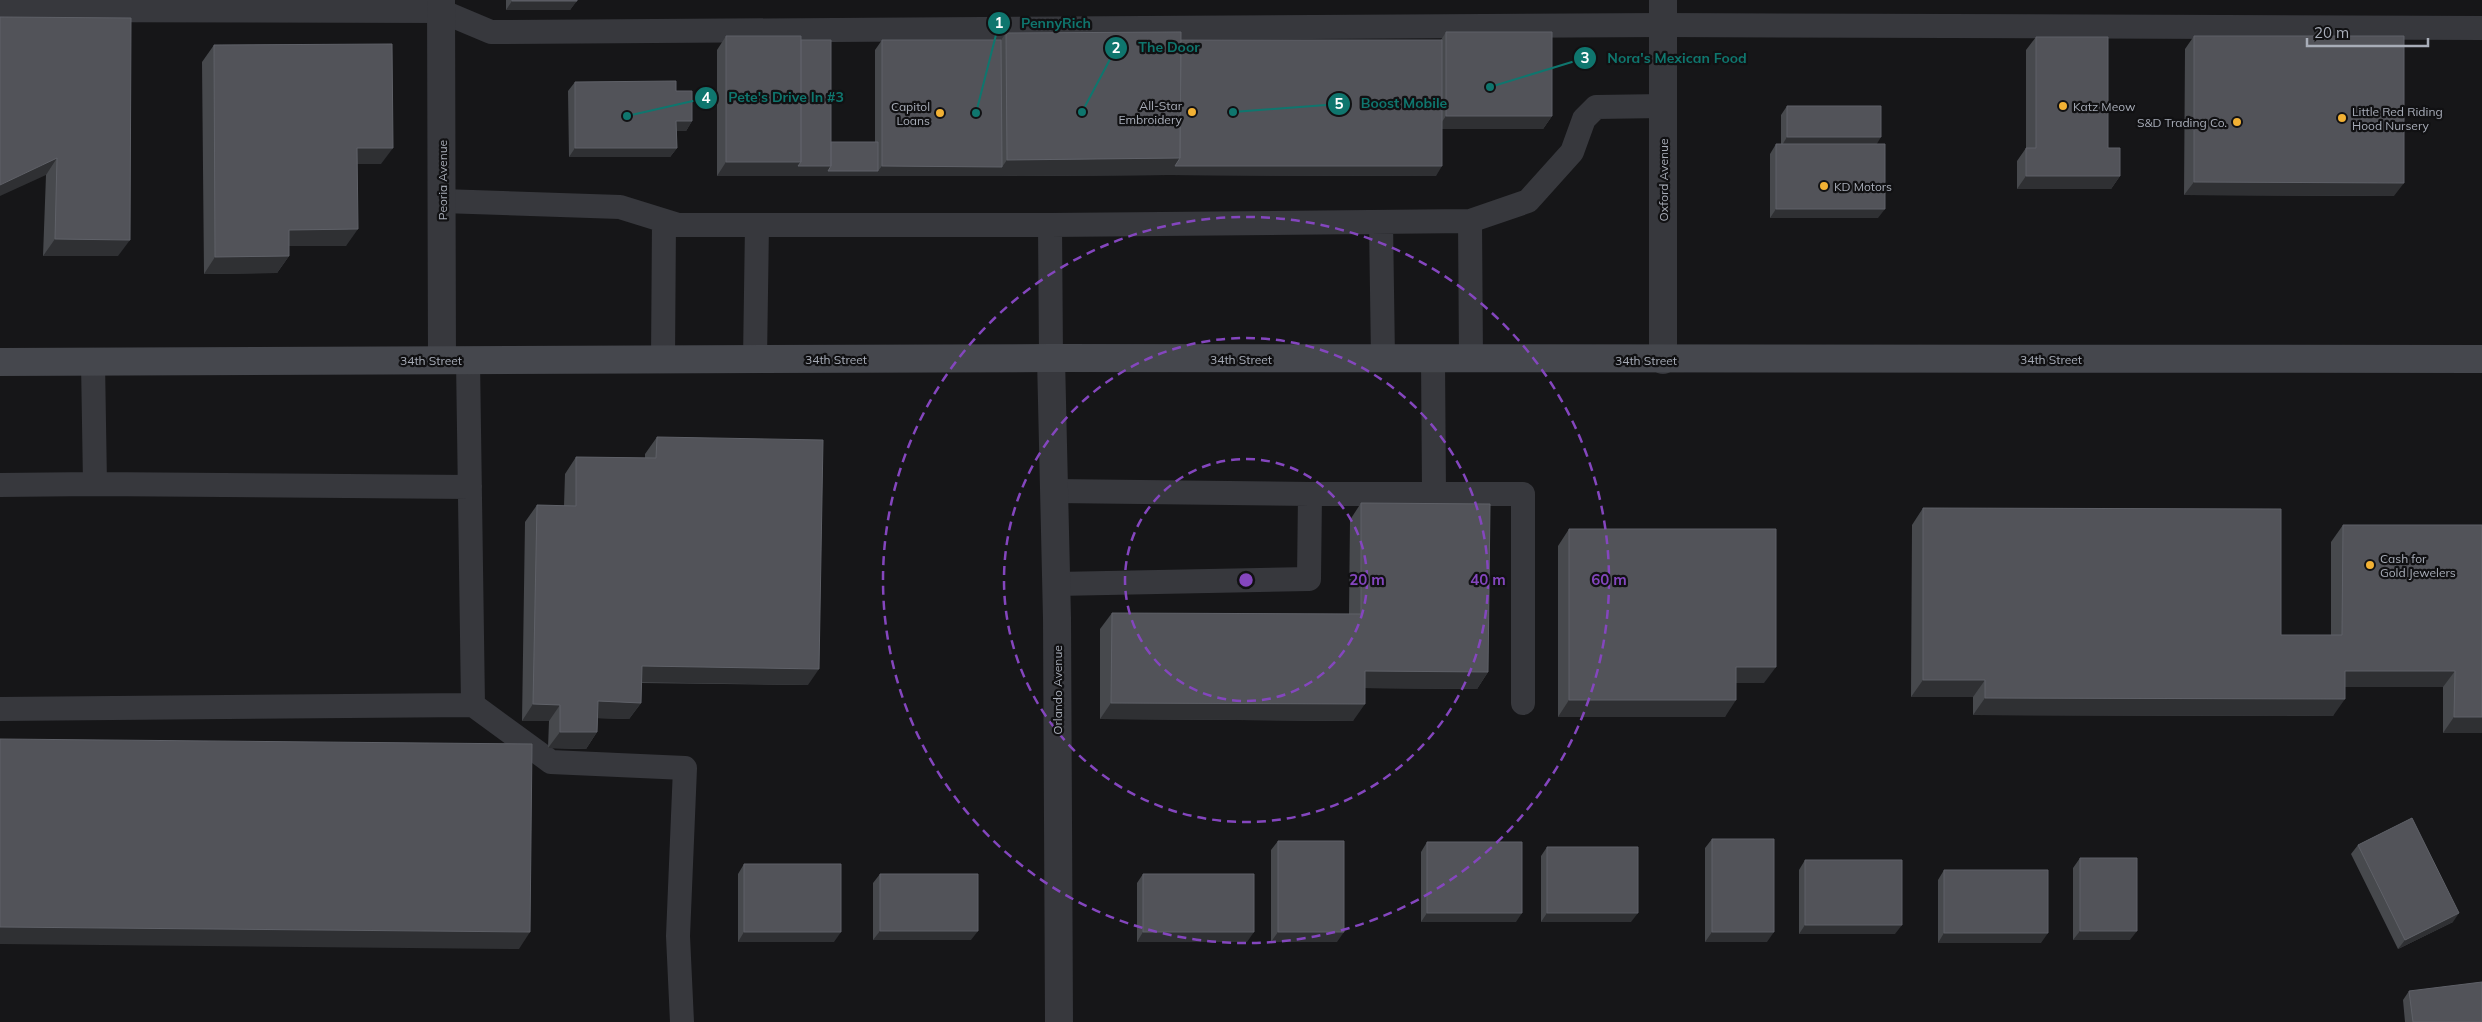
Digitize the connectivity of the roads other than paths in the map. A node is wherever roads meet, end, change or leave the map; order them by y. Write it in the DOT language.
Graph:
graph roads {
  1 [pos="441,6"];
  2 [pos="0,10"];
  3 [pos="1663,12"];
  4 [pos="2482,28"];
  5 [pos="1663,106"];
  6 [pos="442,201"];
  7 [pos="664,221"];
  8 [pos="1470,221"];
  9 [pos="1381,222"];
  10 [pos="757,225"];
  11 [pos="1050,225"];
  12 [pos="1051,358"];
  13 [pos="2482,358"];
  14 [pos="1383,359"];
  15 [pos="1434,359"];
  16 [pos="1471,359"];
  17 [pos="455,360"];
  18 [pos="663,360"];
  19 [pos="755,360"];
  20 [pos="1663,360"];
  21 [pos="0,362"];
  22 [pos="93,362"];
  23 [pos="94,484"];
  24 [pos="0,485"];
  25 [pos="470,487"];
  26 [pos="1055,491"];
  27 [pos="1434,493"];
  28 [pos="1310,494"];
  29 [pos="1056,584"];
  30 [pos="1523,703"];
  31 [pos="473,705"];
  32 [pos="0,709"];
  33 [pos="682,1022"];
  34 [pos="1059,1022"];
  1 -- 2 [label="lane"];
  1 -- 3 [label="lane"];
  1 -- 6 [label="street, Peoria Avenue"];
  3 -- 4 [label="lane"];
  3 -- 5 [label="street, Oxford Avenue"];
  5 -- 8 [label="lane"];
  5 -- 20 [label="street, Oxford Avenue"];
  6 -- 7 [label="lane"];
  6 -- 17 [label="street, Peoria Avenue"];
  7 -- 10 [label="lane"];
  7 -- 18 [label="lane"];
  8 -- 9 [label="lane"];
  8 -- 16 [label="lane"];
  9 -- 11 [label="lane"];
  9 -- 14 [label="lane"];
  10 -- 11 [label="lane"];
  10 -- 19 [label="lane"];
  11 -- 12 [label="lane"];
  12 -- 14 [label="main road, 34th Street"];
  12 -- 19 [label="main road, 34th Street"];
  12 -- 26 [label="street, Orlando Avenue"];
  13 -- 20 [label="main road, 34th Street"];
  14 -- 15 [label="main road, 34th Street"];
  15 -- 16 [label="main road, 34th Street"];
  15 -- 27 [label="lane"];
  16 -- 20 [label="main road, 34th Street"];
  17 -- 18 [label="main road, 34th Street"];
  17 -- 22 [label="main road, 34th Street"];
  17 -- 25 [label="lane"];
  18 -- 19 [label="main road, 34th Street"];
  21 -- 22 [label="main road, 34th Street"];
  22 -- 23 [label="lane"];
  23 -- 24 [label="lane"];
  23 -- 25 [label="lane"];
  25 -- 31 [label="lane"];
  26 -- 28 [label="lane"];
  26 -- 29 [label="street, Orlando Avenue"];
  27 -- 28 [label="lane"];
  27 -- 30 [label="lane"];
  28 -- 29 [label="lane"];
  29 -- 34 [label="street, Orlando Avenue"];
  31 -- 32 [label="lane"];
  31 -- 33 [label="lane"];
}
